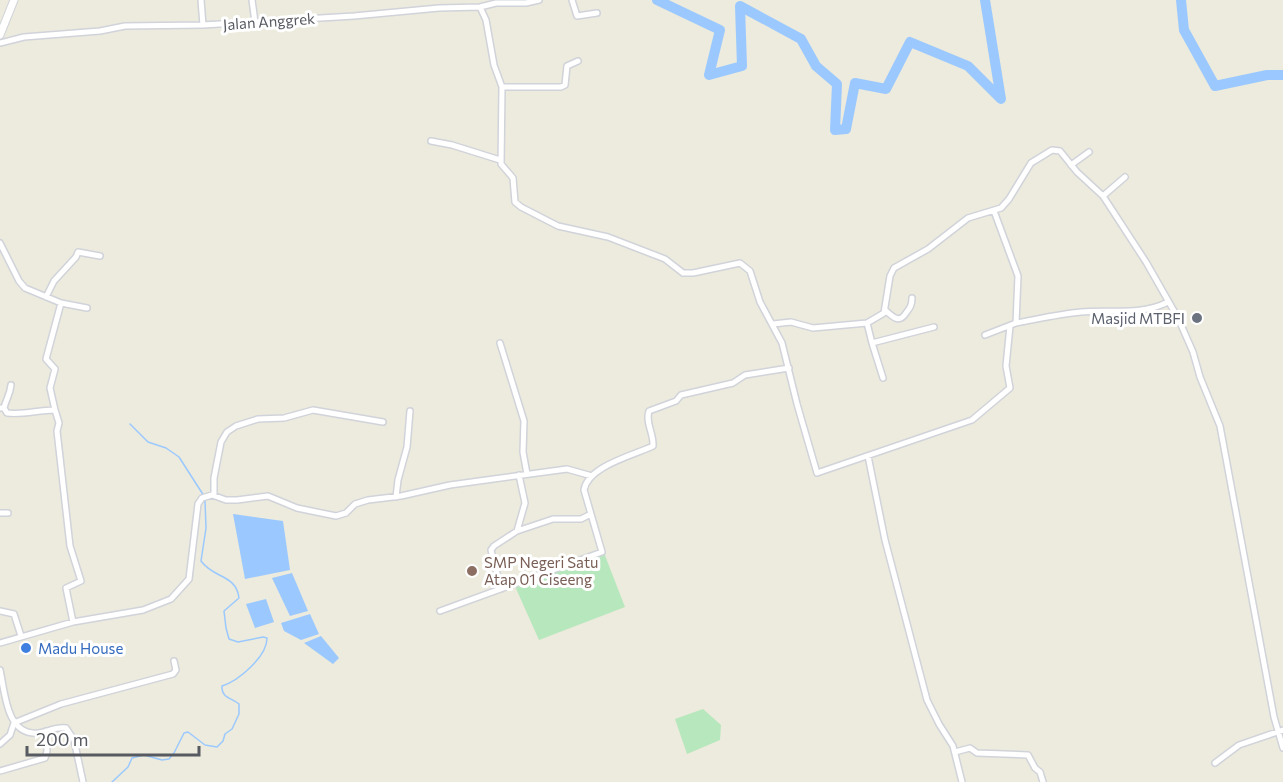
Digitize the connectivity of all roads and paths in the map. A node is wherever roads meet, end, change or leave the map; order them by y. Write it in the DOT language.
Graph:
graph roads {
  1 [pos="14,0"];
  2 [pos="201,0"];
  3 [pos="252,0"];
  4 [pos="537,0"];
  5 [pos="572,0"];
  6 [pos="485,4"];
  7 [pos="597,14"];
  8 [pos="255,22"];
  9 [pos="203,25"];
  10 [pos="0,35"];
  11 [pos="0,43"];
  12 [pos="578,61"];
  13 [pos="502,87"];
  14 [pos="430,141"];
  15 [pos="1089,152"];
  16 [pos="500,160"];
  17 [pos="1071,165"];
  18 [pos="1125,177"];
  19 [pos="1103,196"];
  20 [pos="994,211"];
  21 [pos="0,243"];
  22 [pos="100,256"];
  23 [pos="46,297"];
  24 [pos="912,298"];
  25 [pos="1168,302"];
  26 [pos="62,303"];
  27 [pos="87,308"];
  28 [pos="885,310"];
  29 [pos="867,323"];
  30 [pos="1016,323"];
  31 [pos="773,324"];
  32 [pos="1010,326"];
  33 [pos="934,327"];
  34 [pos="985,335"];
  35 [pos="500,343"];
  36 [pos="872,343"];
  37 [pos="789,368"];
  38 [pos="883,378"];
  39 [pos="11,385"];
  40 [pos="2,408"];
  41 [pos="55,410"];
  42 [pos="410,411"];
  43 [pos="383,422"];
  44 [pos="868,456"];
  45 [pos="527,474"];
  46 [pos="519,475"];
  47 [pos="592,476"];
  48 [pos="213,495"];
  49 [pos="396,497"];
  50 [pos="0,513"];
  51 [pos="8,513"];
  52 [pos="591,514"];
  53 [pos="517,531"];
  54 [pos="501,589"];
  55 [pos="0,611"];
  56 [pos="440,611"];
  57 [pos="73,622"];
  58 [pos="21,636"];
  59 [pos="0,643"];
  60 [pos="174,661"];
  61 [pos="0,670"];
  62 [pos="14,723"];
  63 [pos="46,731"];
  64 [pos="1281,731"];
  65 [pos="0,744"];
  66 [pos="1283,748"];
  67 [pos="955,752"];
  68 [pos="1215,763"];
  69 [pos="0,771"];
  70 [pos="83,782"];
  71 [pos="963,782"];
  72 [pos="1043,782"];
  1 -- 10 [label="street"];
  2 -- 9 [label="street"];
  3 -- 8 [label="street"];
  4 -- 6 [label="street, Jalan Anggrek"];
  5 -- 7 [label="street"];
  6 -- 8 [label="street, Jalan Anggrek"];
  6 -- 13 [label="street"];
  8 -- 9 [label="street, Jalan Anggrek"];
  9 -- 11 [label="street, Jalan Anggrek"];
  12 -- 13 [label="street"];
  13 -- 16 [label="street"];
  14 -- 16 [label="street"];
  15 -- 17 [label="street"];
  16 -- 31 [label="street"];
  17 -- 19 [label="street"];
  17 -- 20 [label="street"];
  18 -- 19 [label="street"];
  19 -- 25 [label="street"];
  20 -- 28 [label="street"];
  20 -- 30 [label="street"];
  21 -- 23 [label="street"];
  22 -- 23 [label="street"];
  23 -- 26 [label="street"];
  24 -- 28 [label="street"];
  25 -- 30 [label="street"];
  25 -- 64 [label="street"];
  26 -- 27 [label="street"];
  26 -- 41 [label="street"];
  28 -- 29 [label="street"];
  29 -- 31 [label="street"];
  29 -- 36 [label="street"];
  30 -- 32 [label="street"];
  31 -- 37 [label="street"];
  32 -- 34 [label="street"];
  32 -- 44 [label="street"];
  33 -- 36 [label="street"];
  35 -- 45 [label="street"];
  36 -- 38 [label="street"];
  37 -- 44 [label="street"];
  37 -- 47 [label="street"];
  39 -- 40 [label="street"];
  40 -- 41 [label="street"];
  41 -- 57 [label="street"];
  42 -- 49 [label="street"];
  43 -- 48 [label="street"];
  44 -- 67 [label="street"];
  45 -- 46 [label="street"];
  45 -- 47 [label="street"];
  46 -- 49 [label="street"];
  46 -- 53 [label="street"];
  47 -- 52 [label="street"];
  48 -- 49 [label="street"];
  48 -- 57 [label="street"];
  50 -- 51 [label="street"];
  52 -- 53 [label="street"];
  52 -- 54 [label="street"];
  53 -- 54 [label="street"];
  54 -- 56 [label="street"];
  55 -- 58 [label="street"];
  57 -- 58 [label="street"];
  58 -- 59 [label="street"];
  60 -- 62 [label="street"];
  61 -- 62 [label="street"];
  62 -- 63 [label="street"];
  62 -- 65 [label="street"];
  63 -- 69 [label="street"];
  63 -- 70 [label="street"];
  64 -- 66 [label="street"];
  64 -- 68 [label="street"];
  67 -- 71 [label="street"];
  67 -- 72 [label="street"];
}
